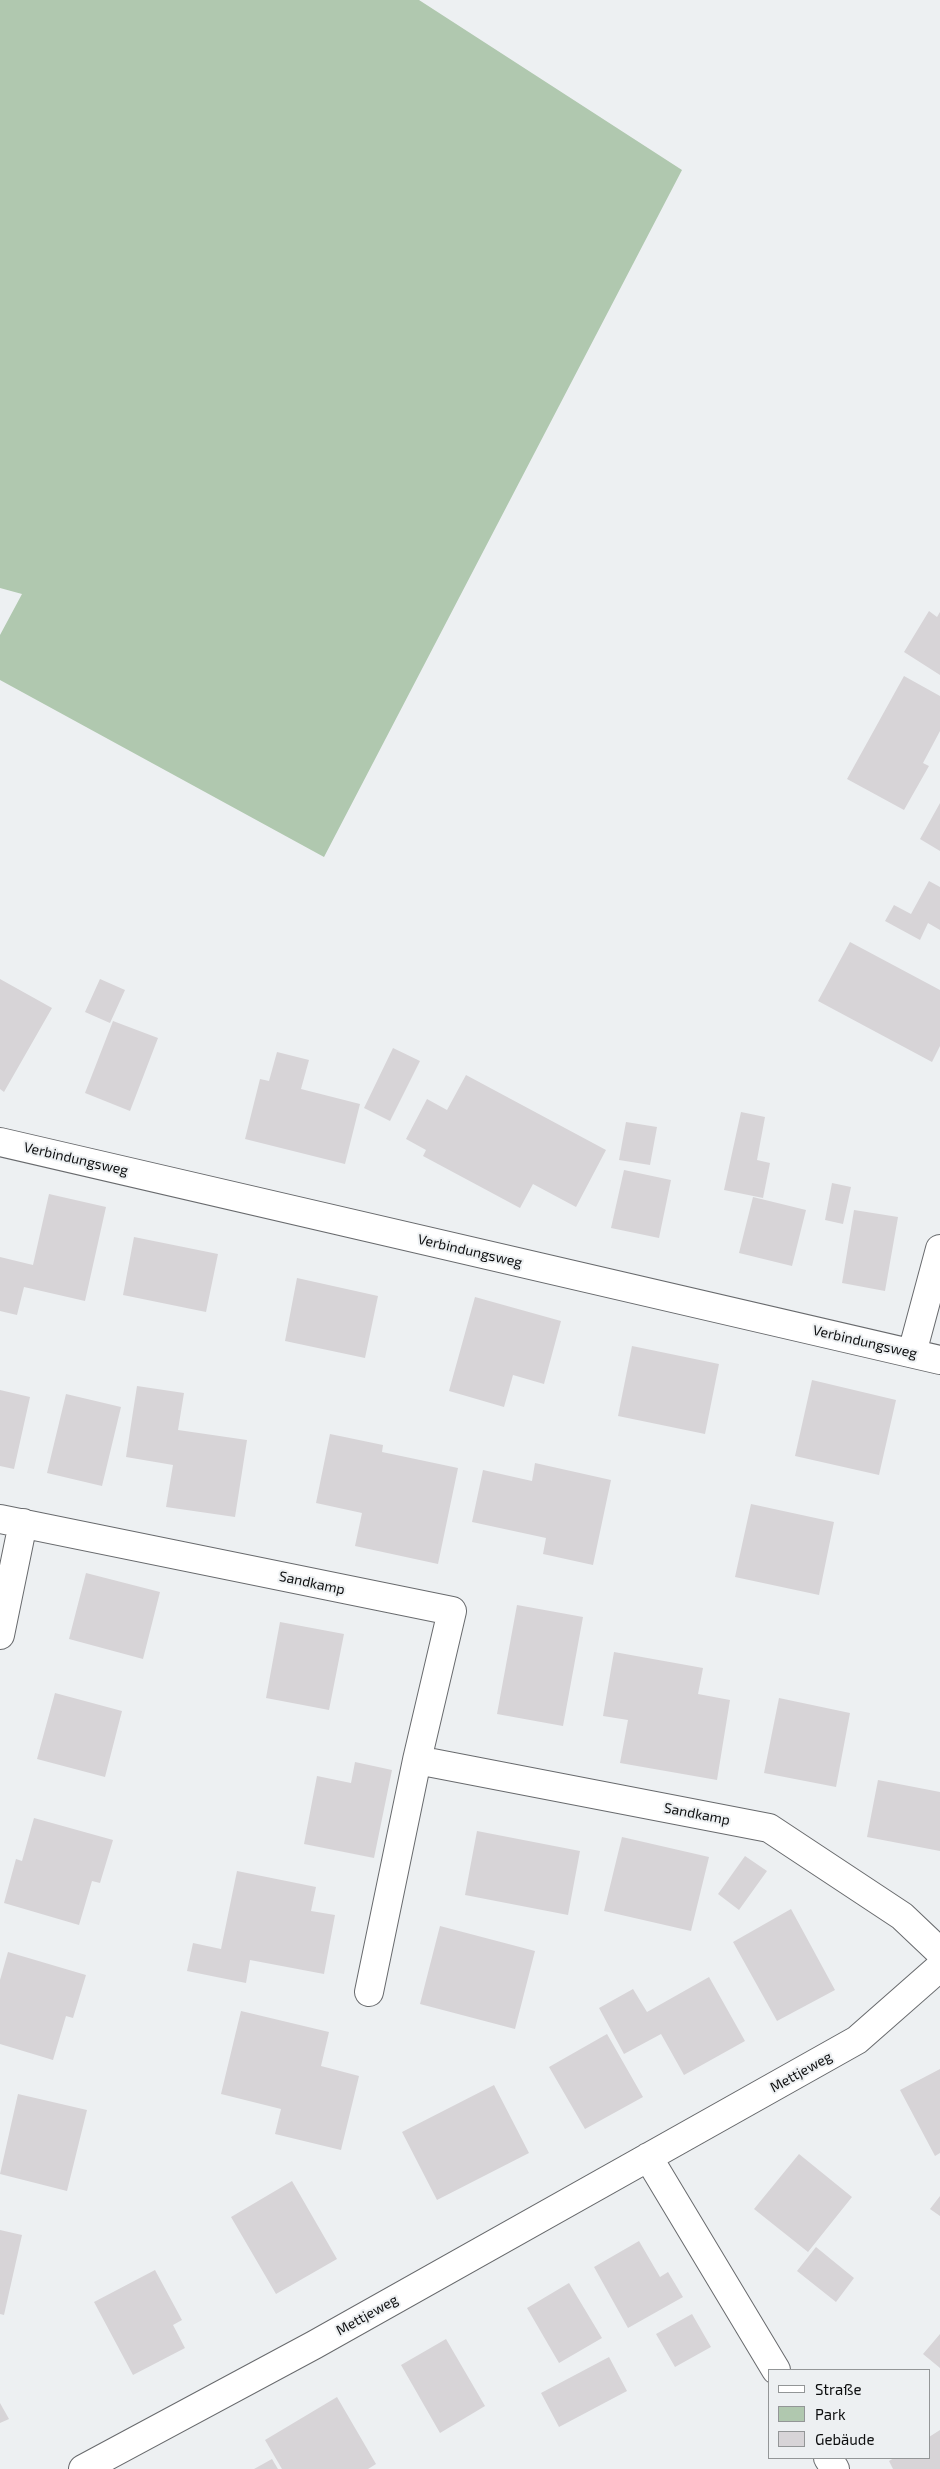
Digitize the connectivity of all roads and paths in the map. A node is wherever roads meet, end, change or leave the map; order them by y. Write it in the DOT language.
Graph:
graph roads {
  1 [pos="0,1142"];
  2 [pos="940,1249"];
  3 [pos="912,1353"];
  4 [pos="940,1360"];
  5 [pos="12,1521"];
  6 [pos="0,1635"];
  7 [pos="417,1760"];
  8 [pos="940,1952"];
  9 [pos="940,1966"];
  10 [pos="369,1992"];
  11 [pos="648,2157"];
  12 [pos="775,2369"];
  13 [pos="83,2469"];
  1 -- 3 [label="street, Verbindungsweg"];
  2 -- 3 [label="street"];
  3 -- 4 [label="street, Verbindungsweg"];
  5 -- 6 [label="street, Sandkamp"];
  5 -- 7 [label="street, Sandkamp"];
  7 -- 8 [label="street, Sandkamp"];
  7 -- 10 [label="street, Sandkamp"];
  9 -- 11 [label="street, Mettjeweg"];
  11 -- 12 [label="street"];
  11 -- 13 [label="street, Mettjeweg"];
}
